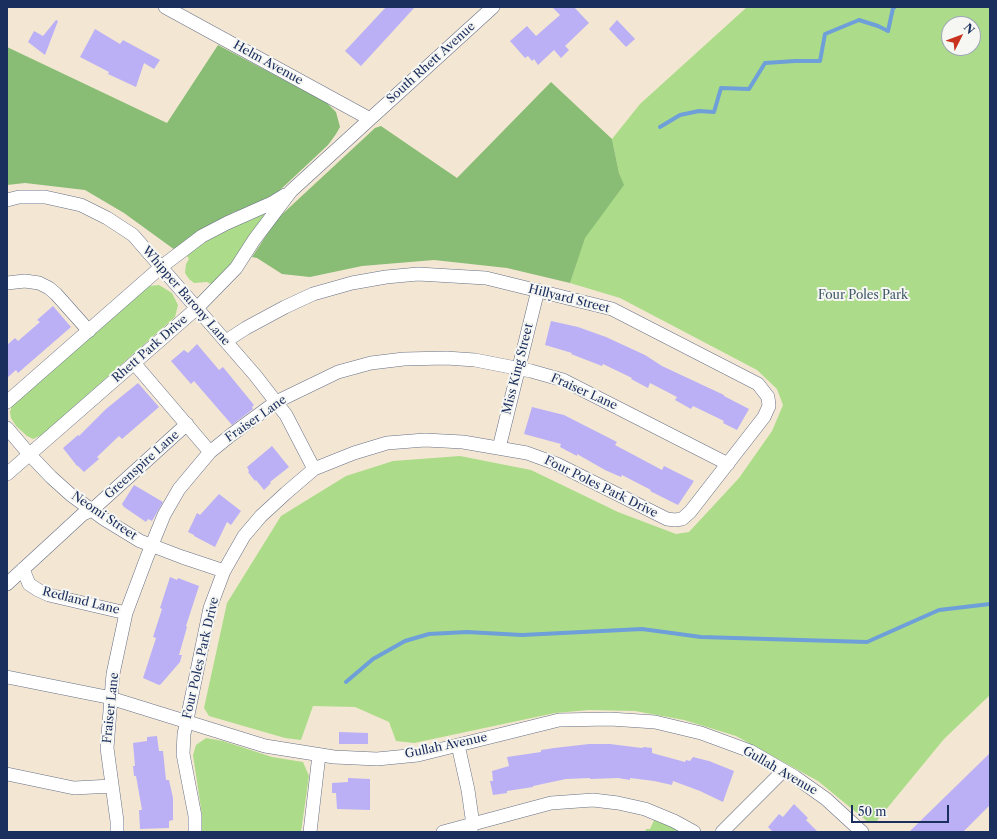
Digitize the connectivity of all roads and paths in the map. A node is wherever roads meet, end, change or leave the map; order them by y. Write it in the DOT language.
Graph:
graph roads {
  1 [pos="165,7"];
  2 [pos="493,7"];
  3 [pos="370,118"];
  4 [pos="291,191"];
  5 [pos="7,200"];
  6 [pos="161,267"];
  7 [pos="7,283"];
  8 [pos="538,290"];
  9 [pos="197,308"];
  10 [pos="89,331"];
  11 [pos="226,341"];
  12 [pos="134,363"];
  13 [pos="518,368"];
  14 [pos="7,402"];
  15 [pos="276,402"];
  16 [pos="187,424"];
  17 [pos="7,428"];
  18 [pos="499,448"];
  19 [pos="210,452"];
  20 [pos="29,454"];
  21 [pos="728,464"];
  22 [pos="314,468"];
  23 [pos="7,474"];
  24 [pos="92,510"];
  25 [pos="675,520"];
  26 [pos="151,545"];
  27 [pos="23,569"];
  28 [pos="224,571"];
  29 [pos="7,584"];
  30 [pos="126,613"];
  31 [pos="7,677"];
  32 [pos="111,698"];
  33 [pos="186,721"];
  34 [pos="458,745"];
  35 [pos="319,755"];
  36 [pos="783,771"];
  37 [pos="7,774"];
  38 [pos="112,786"];
  39 [pos="472,829"];
  40 [pos="116,832"];
  41 [pos="195,832"];
  42 [pos="310,832"];
  43 [pos="443,832"];
  44 [pos="694,832"];
  45 [pos="722,832"];
  46 [pos="862,832"];
  1 -- 3 [label="street, Helm Avenue"];
  2 -- 3 [label="street, South Rhett Avenue"];
  3 -- 4 [label="street, Rhett Park Drive"];
  4 -- 6 [label="street, Rhett Park Drive"];
  4 -- 9 [label="street, Rhett Park Drive"];
  5 -- 6 [label="street, Whipper Barony Lane"];
  6 -- 9 [label="street, Whipper Barony Lane"];
  6 -- 10 [label="street, Rhett Park Drive"];
  7 -- 10 [label="street"];
  8 -- 11 [label="street, Hillyard Street"];
  8 -- 13 [label="street, Miss King Street"];
  8 -- 21 [label="street, Hillyard Street"];
  9 -- 11 [label="street, Whipper Barony Lane"];
  9 -- 12 [label="street, Rhett Park Drive"];
  10 -- 14 [label="street, Rhett Park Drive"];
  11 -- 15 [label="street, Whipper Barony Lane"];
  12 -- 16 [label="street"];
  12 -- 20 [label="street, Rhett Park Drive"];
  13 -- 15 [label="street, Fraiser Lane"];
  13 -- 18 [label="street, Miss King Street"];
  13 -- 21 [label="street, Fraiser Lane"];
  15 -- 19 [label="street, Fraiser Lane"];
  15 -- 22 [label="street, Whipper Barony Lane"];
  16 -- 19 [label="street"];
  16 -- 24 [label="street, Greenspire Lane"];
  17 -- 20 [label="street, Neomi Street"];
  18 -- 22 [label="street, Four Poles Park Drive"];
  18 -- 25 [label="street, Four Poles Park Drive"];
  19 -- 26 [label="street, Fraiser Lane"];
  20 -- 23 [label="street, Rhett Park Drive"];
  20 -- 24 [label="street, Neomi Street"];
  21 -- 25 [label="street, Hillyard Street"];
  22 -- 28 [label="street, Four Poles Park Drive"];
  24 -- 26 [label="street, Neomi Street"];
  24 -- 27 [label="street, Greenspire Lane"];
  26 -- 28 [label="street, Neomi Street"];
  26 -- 30 [label="street, Fraiser Lane"];
  27 -- 29 [label="street, Greenspire Lane"];
  27 -- 30 [label="street, Redland Lane"];
  28 -- 33 [label="street, Four Poles Park Drive"];
  30 -- 32 [label="street, Fraiser Lane"];
  31 -- 32 [label="street, Gullah Avenue"];
  32 -- 33 [label="street, Gullah Avenue"];
  32 -- 38 [label="street, Fraiser Lane"];
  33 -- 35 [label="street, Gullah Avenue"];
  33 -- 41 [label="street, Four Poles Park Drive"];
  34 -- 35 [label="street, Gullah Avenue"];
  34 -- 36 [label="street, Gullah Avenue"];
  34 -- 39 [label="street"];
  35 -- 42 [label="street"];
  36 -- 45 [label="street"];
  36 -- 46 [label="street, Gullah Avenue"];
  37 -- 38 [label="street"];
  38 -- 40 [label="street, Fraiser Lane"];
  39 -- 43 [label="street"];
  39 -- 44 [label="street"];
}
